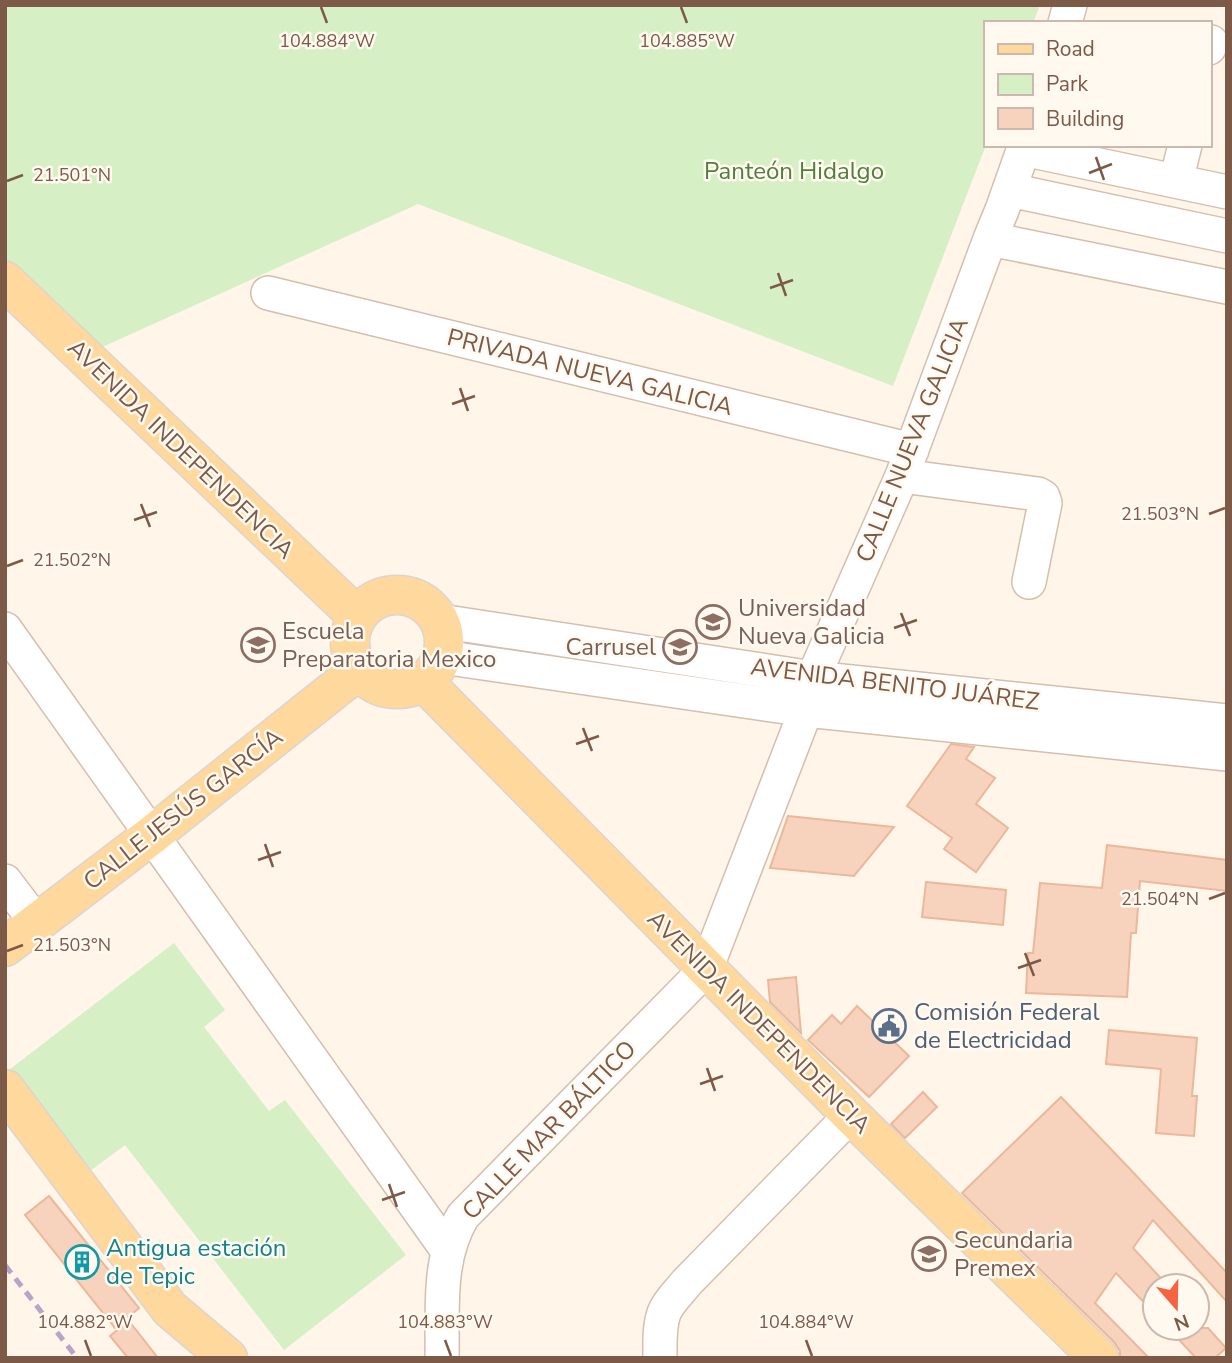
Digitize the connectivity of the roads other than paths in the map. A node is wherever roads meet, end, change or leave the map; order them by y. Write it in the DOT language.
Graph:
graph roads {
  1 [pos="1024,147"];
  2 [pos="1185,147"];
  3 [pos="1127,158"];
  4 [pos="1177,181"];
  5 [pos="1009,190"];
  6 [pos="1227,192"];
  7 [pos="1227,236"];
  8 [pos="990,239"];
  9 [pos="1227,287"];
  10 [pos="8,289"];
  11 [pos="268,293"];
  12 [pos="907,463"];
  13 [pos="1030,582"];
  14 [pos="357,616"];
  15 [pos="5,629"];
  16 [pos="435,653"];
  17 [pos="359,670"];
  18 [pos="813,678"];
  19 [pos="806,710"];
  20 [pos="1227,721"];
  21 [pos="1227,754"];
  22 [pos="152,835"];
  23 [pos="5,881"];
  24 [pos="36,922"];
  25 [pos="5,947"];
  26 [pos="706,968"];
  27 [pos="5,1089"];
  28 [pos="851,1115"];
  29 [pos="448,1251"];
  30 [pos="228,1358"];
  31 [pos="442,1358"];
  32 [pos="660,1358"];
  33 [pos="1099,1358"];
  1 -- 3 [label="street"];
  1 -- 5 [label="street, CALLE NUEVA GALICIA"];
  2 -- 4 [label="street"];
  3 -- 4 [label="street"];
  4 -- 6 [label="street"];
  5 -- 7 [label="street"];
  5 -- 8 [label="street, CALLE NUEVA GALICIA"];
  8 -- 9 [label="street"];
  8 -- 12 [label="street, CALLE NUEVA GALICIA"];
  10 -- 14 [label="main road, AVENIDA INDEPENDENCIA"];
  11 -- 12 [label="street, PRIVADA NUEVA GALICIA"];
  12 -- 13 [label="street, PRIVADA NUEVA GALICIA"];
  12 -- 18 [label="street, CALLE NUEVA GALICIA"];
  14 -- 16 [label="main road"];
  14 -- 17 [label="main road"];
  15 -- 22 [label="street"];
  16 -- 17 [label="main road"];
  16 -- 18 [label="street, AVENIDA BENITO JUÁREZ"];
  16 -- 19 [label="street, AVENIDA BENITO JUÁREZ"];
  16 -- 26 [label="main road, AVENIDA INDEPENDENCIA"];
  17 -- 22 [label="main road, CALLE JESÚS GARCÍA"];
  18 -- 19 [label="street, CALLE NUEVA GALICIA"];
  18 -- 20 [label="street, AVENIDA BENITO JUÁREZ"];
  19 -- 21 [label="street, AVENIDA BENITO JUÁREZ"];
  19 -- 26 [label="street, CALLE NUEVA GALICIA"];
  22 -- 24 [label="main road, CALLE JESÚS GARCÍA"];
  22 -- 29 [label="street"];
  23 -- 24 [label="street"];
  24 -- 25 [label="main road, CALLE JESÚS GARCÍA"];
  26 -- 28 [label="main road, AVENIDA INDEPENDENCIA"];
  26 -- 29 [label="street, CALLE MAR BÁLTICO"];
  27 -- 30 [label="main road"];
  28 -- 32 [label="street"];
  28 -- 33 [label="main road, AVENIDA INDEPENDENCIA"];
  29 -- 31 [label="street, CALLE MAR BÁLTICO"];
}
